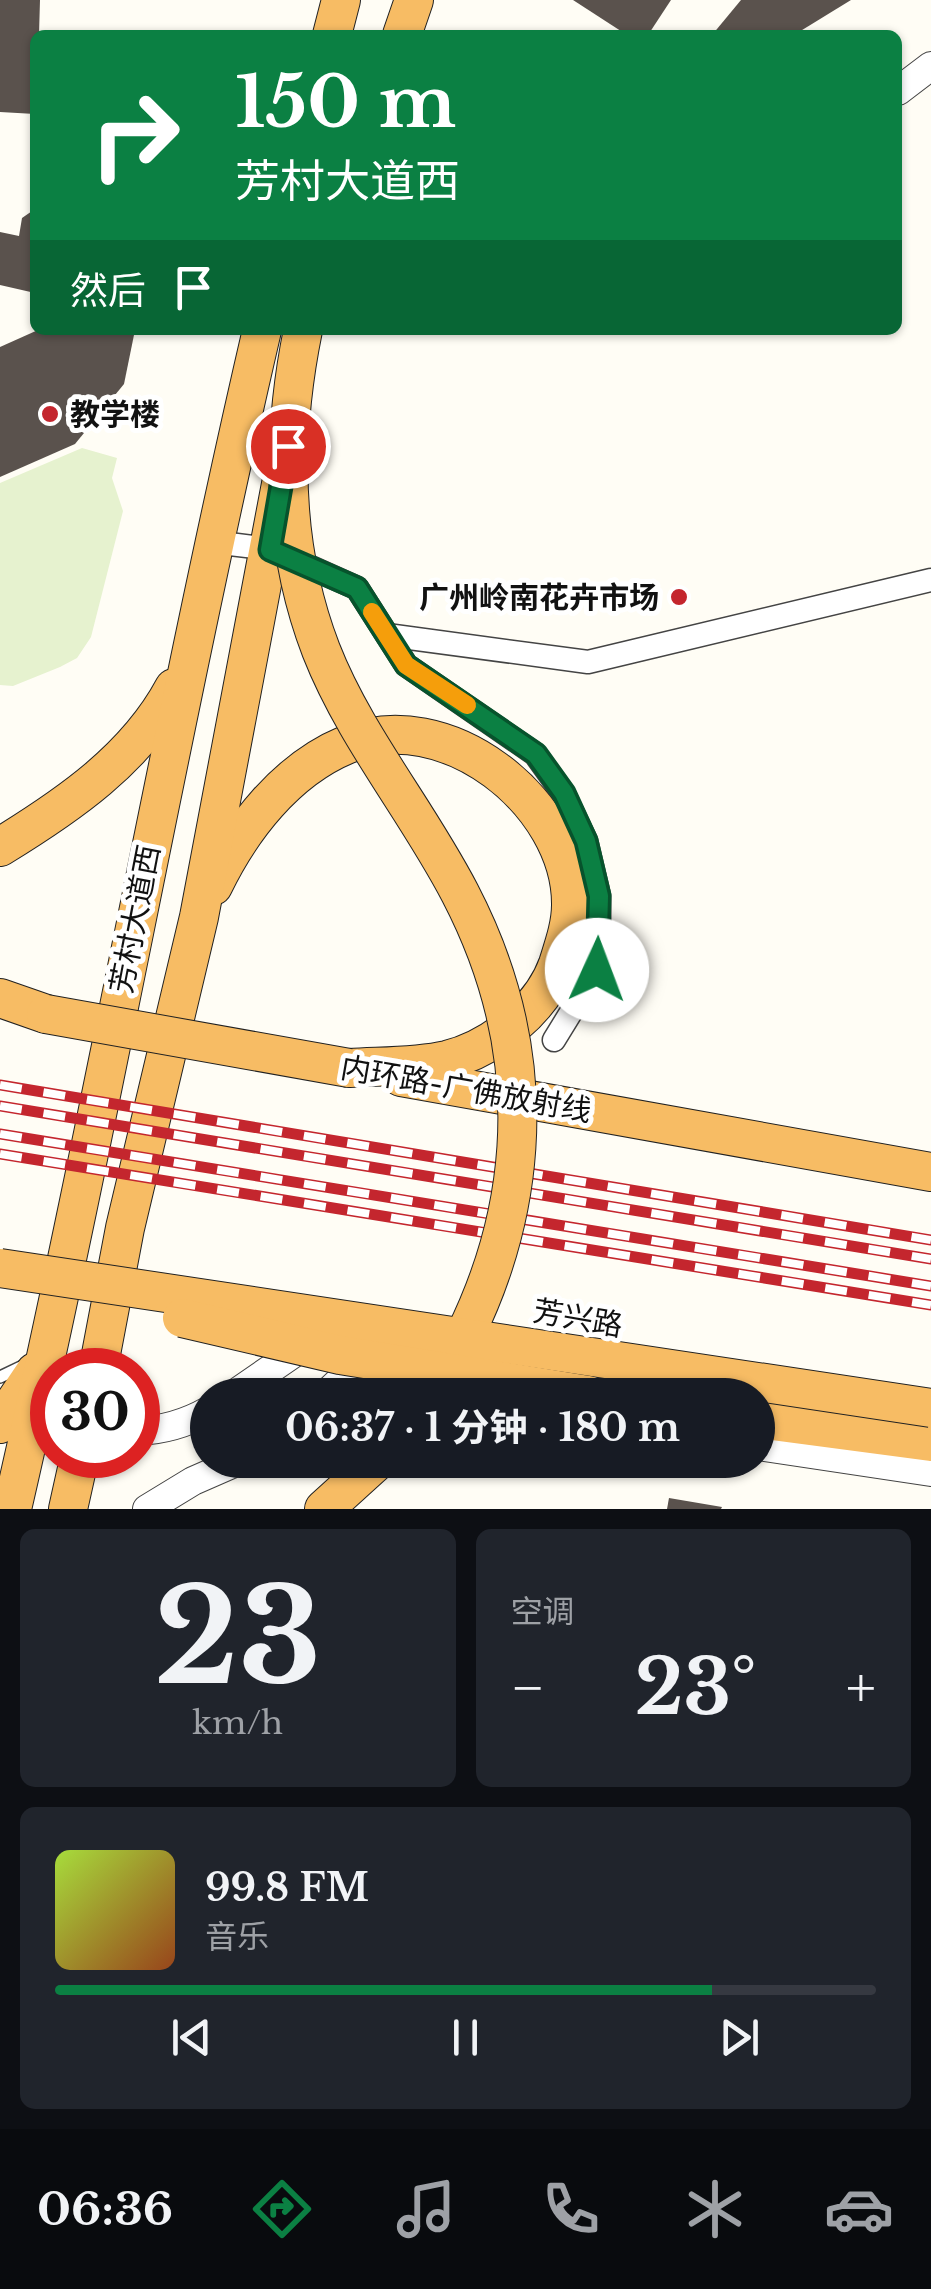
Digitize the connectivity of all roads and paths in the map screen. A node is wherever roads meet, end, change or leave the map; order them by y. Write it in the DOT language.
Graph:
graph roads {
  1 [pos="340,0"];
  2 [pos="386,0"];
  3 [pos="414,0"];
  4 [pos="333,30"];
  5 [pos="379,30"];
  6 [pos="404,30"];
  7 [pos="931,66"];
  8 [pos="902,88"];
  9 [pos="261,335"];
  10 [pos="302,335"];
  11 [pos="312,335"];
  12 [pos="213,542"];
  13 [pos="270,550"];
  14 [pos="931,580"];
  15 [pos="387,635"];
  16 [pos="190,659"];
  17 [pos="16,832"];
  18 [pos="0,846"];
  19 [pos="199,917"];
  20 [pos="0,998"];
  21 [pos="0,1008"];
  22 [pos="46,1014"];
  23 [pos="554,1040"];
  24 [pos="349,1068"];
  25 [pos="931,1172"];
  26 [pos="0,1271"];
  27 [pos="453,1330"];
  28 [pos="49,1348"];
  29 [pos="102,1348"];
  30 [pos="30,1363"];
  31 [pos="0,1378"];
  32 [pos="259,1378"];
  33 [pos="344,1378"];
  34 [pos="442,1378"];
  35 [pos="483,1378"];
  36 [pos="30,1380"];
  37 [pos="931,1406"];
  38 [pos="775,1420"];
  39 [pos="190,1421"];
  40 [pos="0,1424"];
  41 [pos="160,1429"];
  42 [pos="30,1432"];
  43 [pos="931,1442"];
  44 [pos="775,1449"];
  45 [pos="931,1472"];
  46 [pos="75,1478"];
  47 [pos="200,1478"];
  48 [pos="358,1478"];
  49 [pos="12,1509"];
  50 [pos="68,1509"];
  51 [pos="147,1509"];
  52 [pos="324,1509"];
  1 -- 4 [label="highway"];
  2 -- 5 [label="highway"];
  3 -- 6 [label="highway"];
  7 -- 8 [label="street"];
  9 -- 12 [label="highway, 芳村大道西"];
  10 -- 34 [label="highway, bridge"];
  11 -- 13 [label="highway, 芳村大道西"];
  12 -- 13 [label="street"];
  12 -- 16 [label="highway, 芳村大道西"];
  13 -- 15 [label="street"];
  13 -- 19 [label="highway, 芳村大道西"];
  14 -- 15 [label="street"];
  15 -- 23 [label="street"];
  16 -- 17 [label="highway"];
  16 -- 28 [label="highway, 芳村大道西"];
  17 -- 18 [label="highway"];
  19 -- 24 [label="highway, bridge"];
  19 -- 29 [label="highway, 芳村大道西"];
  20 -- 22 [label="highway"];
  21 -- 22 [label="highway, 内环路-广佛放射线"];
  22 -- 24 [label="highway, 内环路-广佛放射线, bridge"];
  24 -- 25 [label="highway, 内环路-广佛放射线"];
  26 -- 35 [label="highway, bridge"];
  26 -- 37 [label="highway, bridge"];
  27 -- 32 [label="street, 芳兴路"];
  27 -- 33 [label="street"];
  27 -- 37 [label="street, 芳兴路"];
  30 -- 31 [label="lane"];
  36 -- 40 [label="highway"];
  38 -- 43 [label="highway"];
  39 -- 41 [label="street"];
  42 -- 49 [label="highway, 芳村大道西"];
  44 -- 45 [label="street"];
  46 -- 50 [label="highway"];
  47 -- 51 [label="street"];
  48 -- 52 [label="highway"];
}
